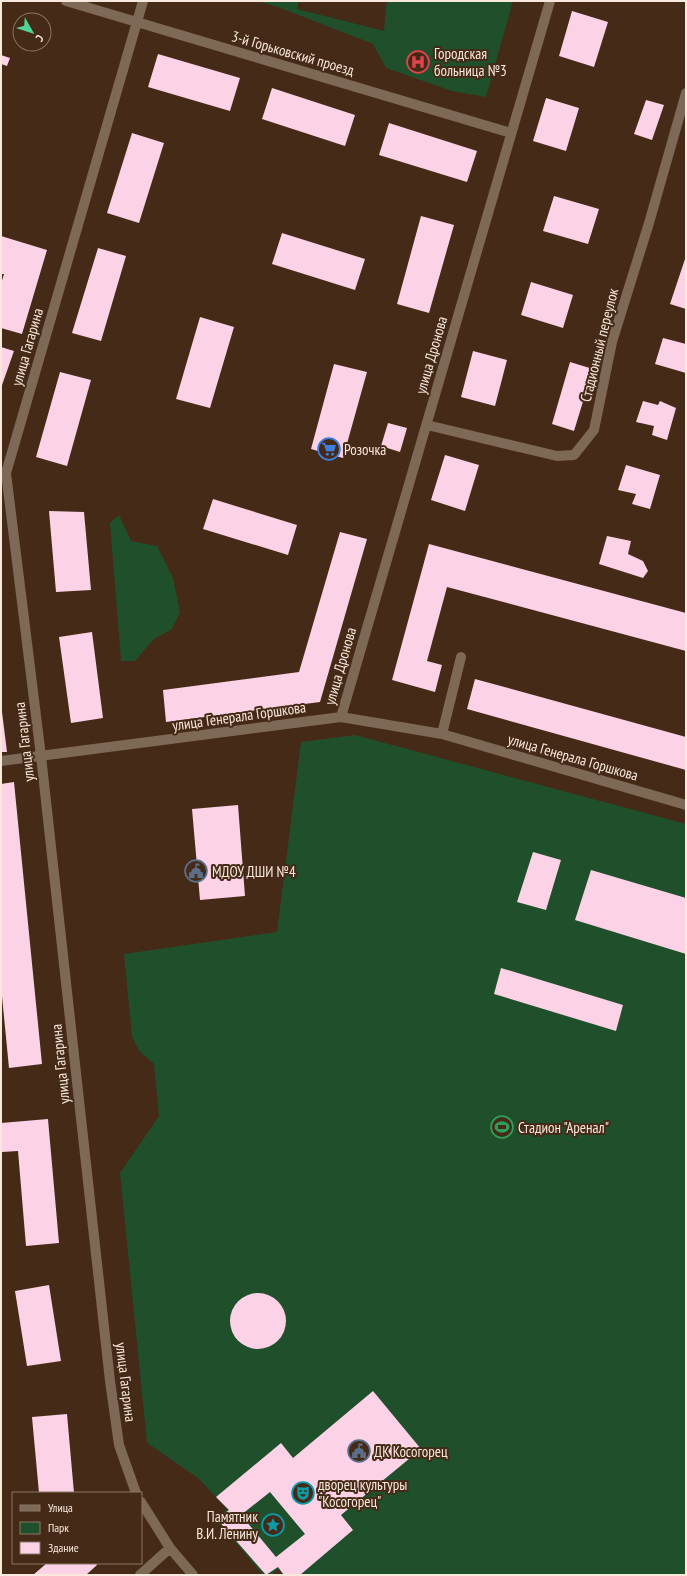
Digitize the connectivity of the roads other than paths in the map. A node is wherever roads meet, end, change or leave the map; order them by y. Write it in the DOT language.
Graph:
graph roads {
  1 [pos="66,1"];
  2 [pos="143,1"];
  3 [pos="550,1"];
  4 [pos="137,22"];
  5 [pos="686,92"];
  6 [pos="512,133"];
  7 [pos="427,425"];
  8 [pos="461,657"];
  9 [pos="341,717"];
  10 [pos="442,734"];
  11 [pos="41,756"];
  12 [pos="1,761"];
  13 [pos="686,805"];
  14 [pos="136,1492"];
  15 [pos="142,1504"];
  16 [pos="170,1548"];
  17 [pos="140,1575"];
  18 [pos="194,1575"];
  1 -- 4 [label="street, 3-й Горьковский проезд"];
  2 -- 4 [label="street, улица Гагарина"];
  3 -- 6 [label="street, улица Дронова"];
  4 -- 6 [label="street, 3-й Горьковский проезд"];
  4 -- 11 [label="street, улица Гагарина"];
  5 -- 7 [label="street, Стадионный переулок"];
  6 -- 7 [label="street, улица Дронова"];
  7 -- 9 [label="street, улица Дронова"];
  8 -- 10 [label="street"];
  9 -- 10 [label="street, улица Генерала Горшкова"];
  9 -- 11 [label="street, улица Генерала Горшкова"];
  10 -- 13 [label="street, улица Генерала Горшкова"];
  11 -- 12 [label="street, улица Генерала Горшкова"];
  11 -- 14 [label="street, улица Гагарина"];
  15 -- 16 [label="street"];
  16 -- 17 [label="street"];
  16 -- 18 [label="street"];
}
